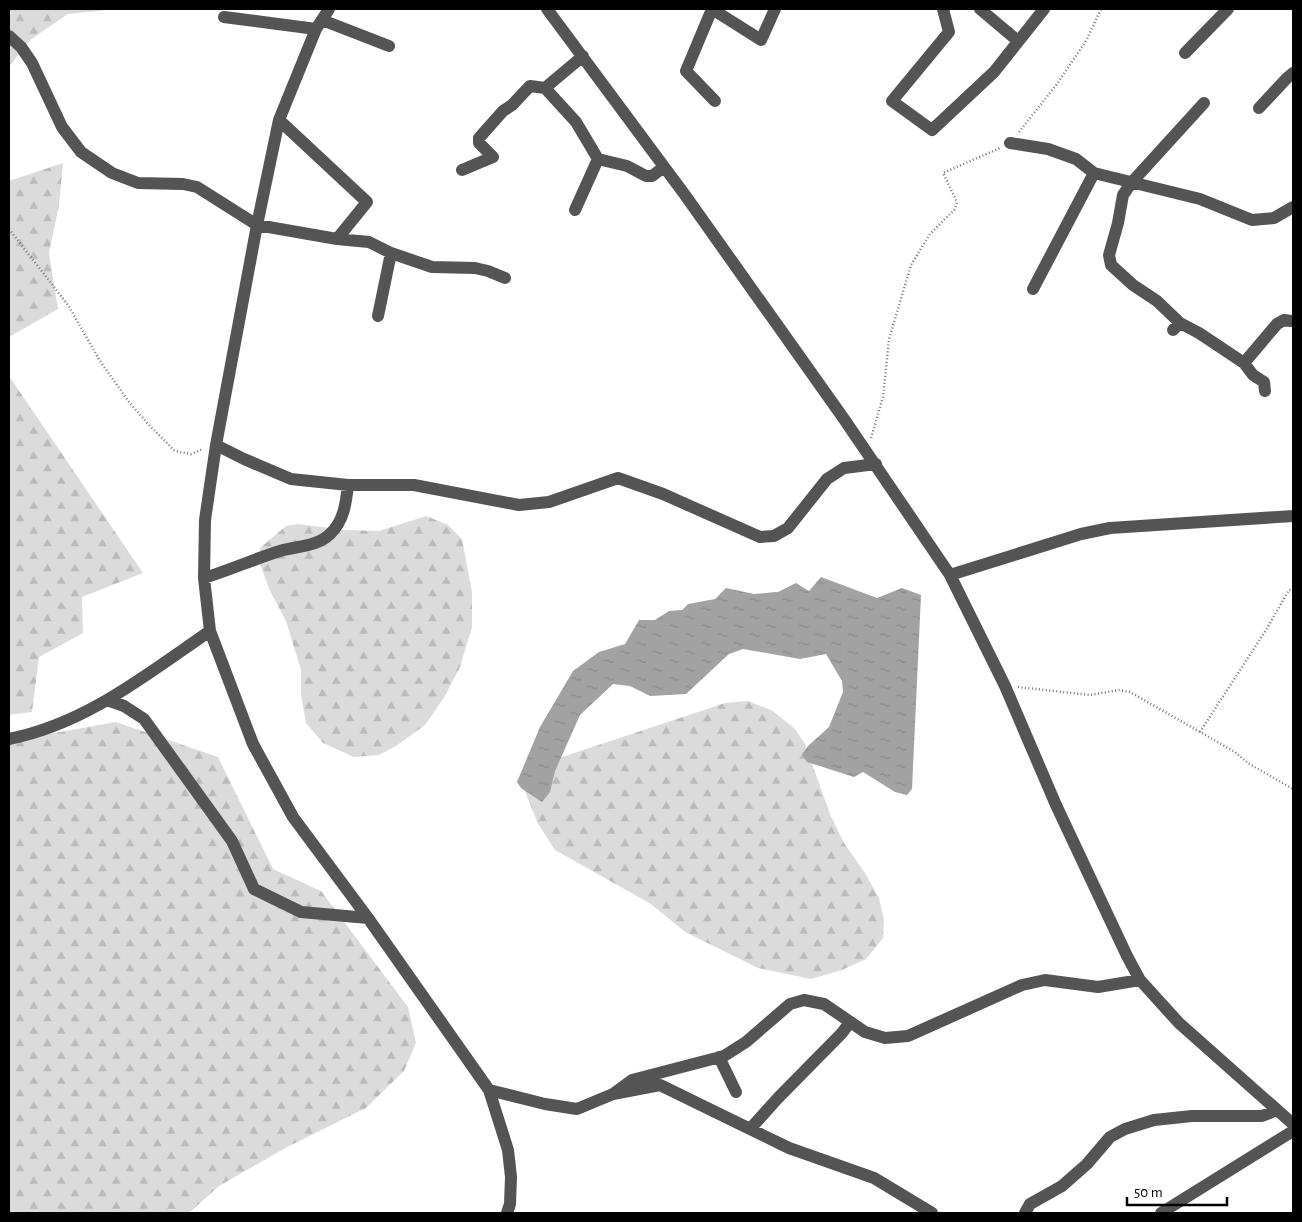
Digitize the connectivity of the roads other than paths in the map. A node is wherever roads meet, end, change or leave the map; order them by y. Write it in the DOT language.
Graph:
graph roads {
  1 [pos="330,9"];
  2 [pos="547,9"];
  3 [pos="712,9"];
  4 [pos="775,9"];
  5 [pos="943,9"];
  6 [pos="980,9"];
  7 [pos="1044,9"];
  8 [pos="1228,9"];
  9 [pos="224,17"];
  10 [pos="319,24"];
  11 [pos="9,36"];
  12 [pos="1018,41"];
  13 [pos="388,46"];
  14 [pos="1186,53"];
  15 [pos="583,56"];
  16 [pos="1293,73"];
  17 [pos="545,88"];
  18 [pos="715,101"];
  19 [pos="1204,103"];
  20 [pos="1259,108"];
  21 [pos="279,120"];
  22 [pos="1010,143"];
  23 [pos="598,159"];
  24 [pos="664,167"];
  25 [pos="462,170"];
  26 [pos="1094,173"];
  27 [pos="1132,182"];
  28 [pos="1293,207"];
  29 [pos="575,210"];
  30 [pos="257,225"];
  31 [pos="337,239"];
  32 [pos="391,253"];
  33 [pos="505,278"];
  34 [pos="1033,289"];
  35 [pos="378,316"];
  36 [pos="1291,321"];
  37 [pos="1244,363"];
  38 [pos="1265,391"];
  39 [pos="216,445"];
  40 [pos="876,464"];
  41 [pos="348,485"];
  42 [pos="1293,516"];
  43 [pos="950,575"];
  44 [pos="204,578"];
  45 [pos="210,631"];
  46 [pos="107,700"];
  47 [pos="9,739"];
  48 [pos="368,918"];
  49 [pos="1140,980"];
  50 [pos="850,1022"];
  51 [pos="719,1057"];
  52 [pos="489,1090"];
  53 [pos="736,1092"];
  54 [pos="613,1094"];
  55 [pos="1277,1110"];
  56 [pos="1293,1124"];
  57 [pos="750,1129"];
  58 [pos="1293,1131"];
  59 [pos="507,1213"];
  60 [pos="932,1213"];
  61 [pos="1025,1213"];
  62 [pos="1161,1213"];
  1 -- 10 [label="street"];
  2 -- 15 [label="street"];
  3 -- 4 [label="street"];
  3 -- 18 [label="street"];
  5 -- 12 [label="street"];
  6 -- 12 [label="street"];
  7 -- 12 [label="street"];
  8 -- 14 [label="street"];
  9 -- 10 [label="street"];
  10 -- 13 [label="street"];
  10 -- 21 [label="street"];
  11 -- 30 [label="street"];
  15 -- 17 [label="street"];
  15 -- 24 [label="street"];
  16 -- 20 [label="street"];
  17 -- 23 [label="street"];
  17 -- 25 [label="street"];
  19 -- 27 [label="street"];
  21 -- 30 [label="street"];
  21 -- 31 [label="street"];
  22 -- 26 [label="street"];
  23 -- 24 [label="street"];
  23 -- 29 [label="street"];
  24 -- 40 [label="street"];
  26 -- 27 [label="street"];
  26 -- 34 [label="street"];
  27 -- 28 [label="street"];
  27 -- 37 [label="street"];
  30 -- 31 [label="street"];
  30 -- 39 [label="street"];
  31 -- 32 [label="street"];
  32 -- 33 [label="street"];
  32 -- 35 [label="street"];
  36 -- 37 [label="street"];
  37 -- 38 [label="street"];
  39 -- 41 [label="street"];
  39 -- 44 [label="street"];
  40 -- 41 [label="street"];
  40 -- 43 [label="street"];
  41 -- 44 [label="street"];
  42 -- 43 [label="street"];
  43 -- 49 [label="street"];
  44 -- 45 [label="street"];
  45 -- 46 [label="street"];
  45 -- 48 [label="street"];
  46 -- 47 [label="street"];
  46 -- 48 [label="street"];
  48 -- 52 [label="street"];
  49 -- 50 [label="street"];
  49 -- 55 [label="street"];
  50 -- 51 [label="street"];
  50 -- 57 [label="street"];
  51 -- 53 [label="street"];
  51 -- 54 [label="street"];
  52 -- 54 [label="street"];
  52 -- 59 [label="street"];
  54 -- 57 [label="street"];
  55 -- 56 [label="street"];
  55 -- 61 [label="street"];
  57 -- 60 [label="street"];
  58 -- 62 [label="street"];
}
